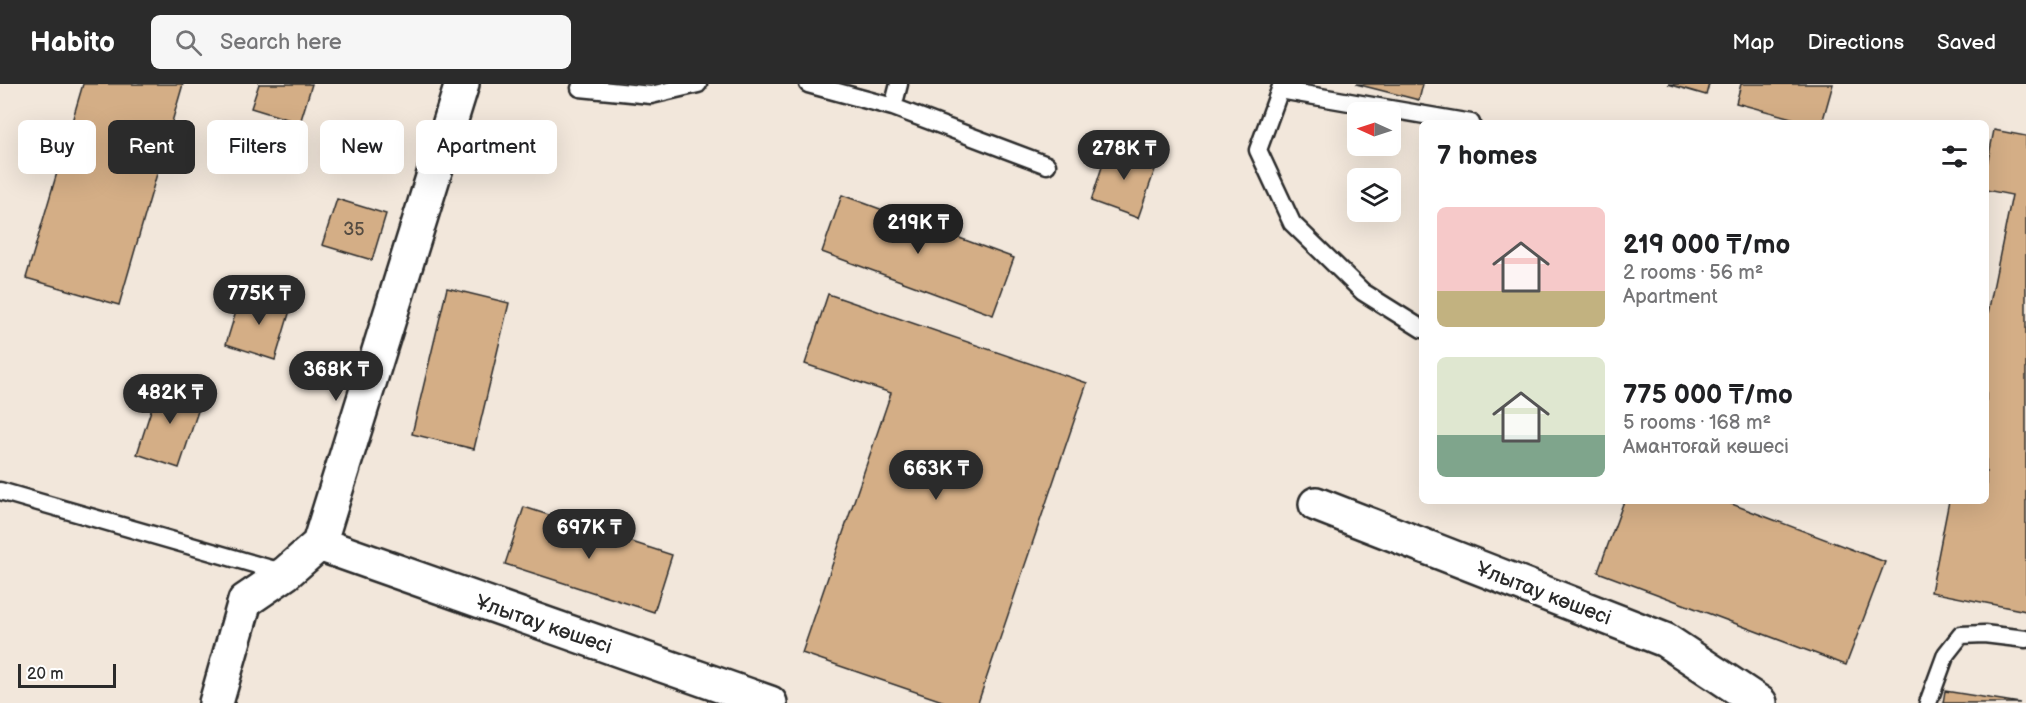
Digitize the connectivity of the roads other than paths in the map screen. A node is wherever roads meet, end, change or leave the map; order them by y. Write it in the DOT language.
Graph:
graph roads {
  1 [pos="462,84"];
  2 [pos="698,84"];
  3 [pos="808,84"];
  4 [pos="899,84"];
  5 [pos="1281,87"];
  6 [pos="580,88"];
  7 [pos="893,106"];
  8 [pos="1455,120"];
  9 [pos="1047,165"];
  10 [pos="1419,327"];
  11 [pos="0,491"];
  12 [pos="1316,504"];
  13 [pos="319,544"];
  14 [pos="286,573"];
  15 [pos="2026,639"];
  16 [pos="216,703"];
  17 [pos="770,703"];
  18 [pos="1760,703"];
  19 [pos="1928,703"];
  1 -- 13 [label="street"];
  2 -- 6 [label="lane"];
  3 -- 7 [label="lane"];
  4 -- 7 [label="lane"];
  5 -- 8 [label="lane"];
  5 -- 10 [label="lane"];
  7 -- 9 [label="lane"];
  11 -- 14 [label="lane"];
  12 -- 18 [label="street, Ұлытау көшесі"];
  13 -- 14 [label="street"];
  13 -- 17 [label="street, Ұлытау көшесі"];
  14 -- 16 [label="street"];
  15 -- 19 [label="lane"];
}
